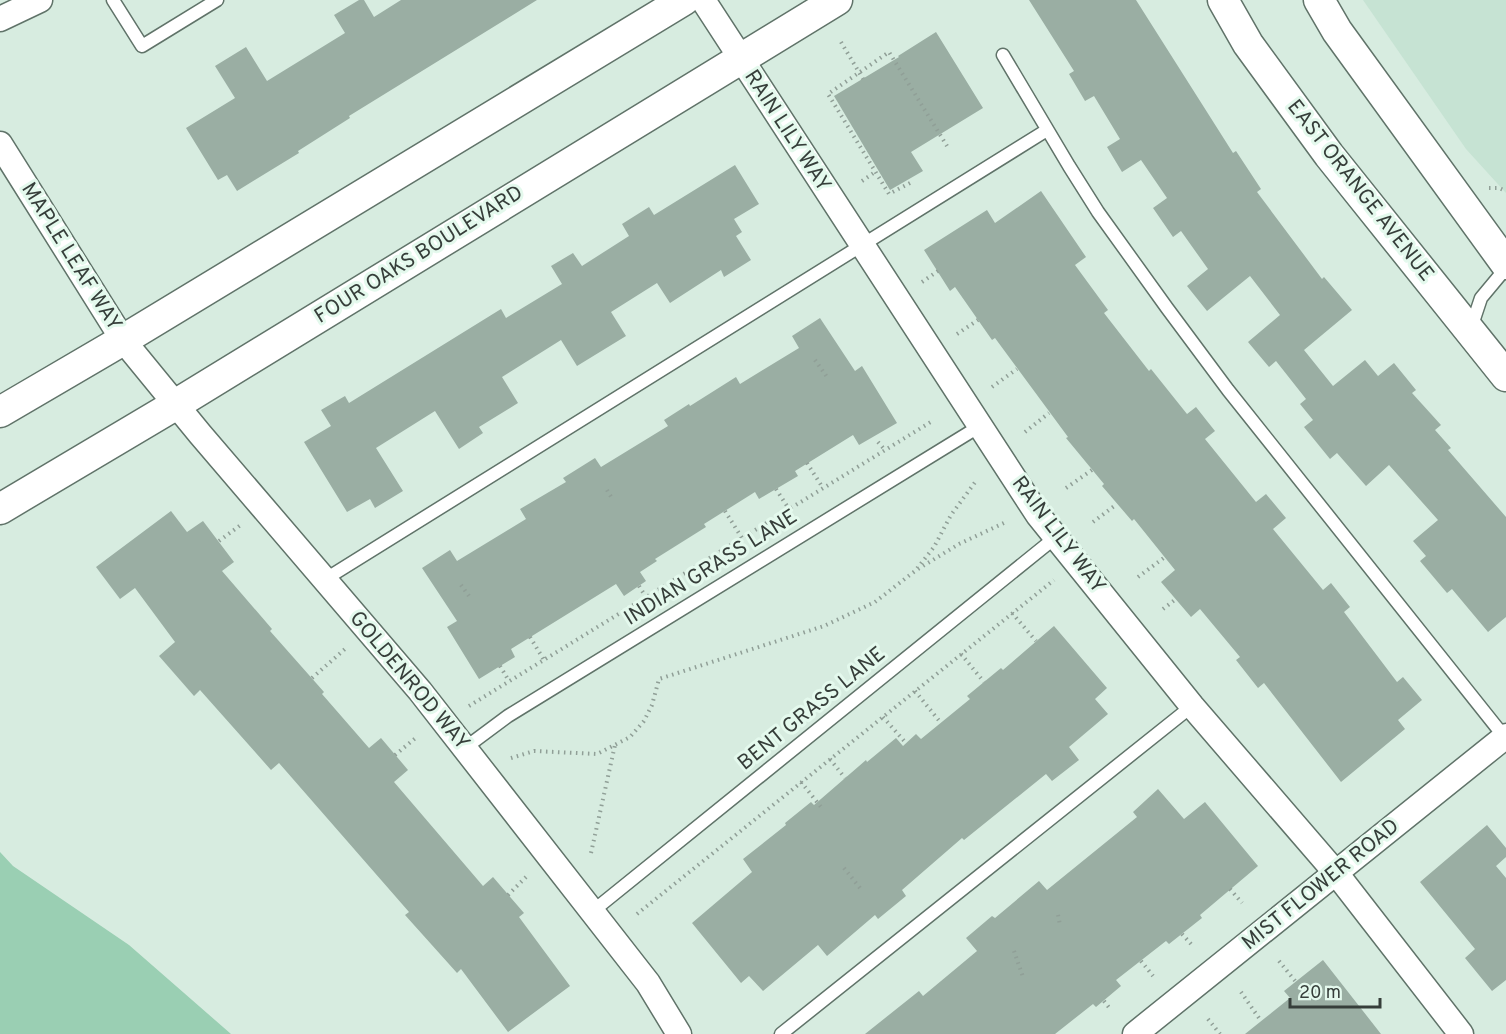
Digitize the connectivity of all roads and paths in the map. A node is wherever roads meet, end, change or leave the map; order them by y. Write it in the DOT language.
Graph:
graph roads {
  1 [pos="40,0"];
  2 [pos="113,0"];
  3 [pos="217,0"];
  4 [pos="684,0"];
  5 [pos="703,0"];
  6 [pos="837,0"];
  7 [pos="1223,0"];
  8 [pos="1319,0"];
  9 [pos="0,19"];
  10 [pos="841,42"];
  11 [pos="1003,55"];
  12 [pos="740,58"];
  13 [pos="859,73"];
  14 [pos="863,79"];
  15 [pos="1047,130"];
  16 [pos="0,144"];
  17 [pos="947,146"];
  18 [pos="875,172"];
  19 [pos="862,181"];
  20 [pos="910,183"];
  21 [pos="1488,188"];
  22 [pos="1506,191"];
  23 [pos="862,246"];
  24 [pos="1506,266"];
  25 [pos="938,272"];
  26 [pos="922,282"];
  27 [pos="978,320"];
  28 [pos="1470,330"];
  29 [pos="957,334"];
  30 [pos="123,340"];
  31 [pos="815,360"];
  32 [pos="1017,369"];
  33 [pos="1506,376"];
  34 [pos="827,377"];
  35 [pos="992,387"];
  36 [pos="175,405"];
  37 [pos="0,412"];
  38 [pos="1049,413"];
  39 [pos="933,420"];
  40 [pos="980,426"];
  41 [pos="1025,432"];
  42 [pos="878,442"];
  43 [pos="885,450"];
  44 [pos="807,463"];
  45 [pos="1092,470"];
  46 [pos="976,481"];
  47 [pos="823,488"];
  48 [pos="1066,488"];
  49 [pos="776,489"];
  50 [pos="607,490"];
  51 [pos="613,500"];
  52 [pos="1117,504"];
  53 [pos="0,509"];
  54 [pos="789,509"];
  55 [pos="725,511"];
  56 [pos="1006,522"];
  57 [pos="1093,522"];
  58 [pos="1056,537"];
  59 [pos="742,538"];
  60 [pos="1165,557"];
  61 [pos="915,571"];
  62 [pos="1138,577"];
  63 [pos="324,580"];
  64 [pos="1054,580"];
  65 [pos="461,585"];
  66 [pos="639,586"];
  67 [pos="469,596"];
  68 [pos="646,597"];
  69 [pos="1176,599"];
  70 [pos="1163,609"];
  71 [pos="1012,612"];
  72 [pos="530,637"];
  73 [pos="1036,641"];
  74 [pos="345,649"];
  75 [pos="961,654"];
  76 [pos="544,660"];
  77 [pos="500,666"];
  78 [pos="312,678"];
  79 [pos="509,681"];
  80 [pos="984,682"];
  81 [pos="915,691"];
  82 [pos="469,706"];
  83 [pos="1192,706"];
  84 [pos="883,717"];
  85 [pos="941,723"];
  86 [pos="418,736"];
  87 [pos="1506,738"];
  88 [pos="906,743"];
  89 [pos="615,744"];
  90 [pos="465,748"];
  91 [pos="395,755"];
  92 [pos="511,758"];
  93 [pos="830,759"];
  94 [pos="845,778"];
  95 [pos="801,782"];
  96 [pos="821,807"];
  97 [pos="591,853"];
  98 [pos="844,868"];
  99 [pos="530,873"];
  100 [pos="1336,873"];
  101 [pos="860,888"];
  102 [pos="1230,889"];
  103 [pos="508,894"];
  104 [pos="1242,903"];
  105 [pos="593,911"];
  106 [pos="637,914"];
  107 [pos="1058,915"];
  108 [pos="1060,925"];
  109 [pos="1182,933"];
  110 [pos="1191,944"];
  111 [pos="1014,951"];
  112 [pos="1141,961"];
  113 [pos="1279,961"];
  114 [pos="1153,976"];
  115 [pos="1023,977"];
  116 [pos="1296,982"];
  117 [pos="1241,992"];
  118 [pos="1104,1000"];
  119 [pos="1111,1010"];
  120 [pos="1208,1019"];
  121 [pos="1261,1021"];
  122 [pos="679,1034"];
  123 [pos="781,1034"];
  124 [pos="1135,1034"];
  125 [pos="1220,1034"];
  126 [pos="1461,1034"];
  1 -- 9 [label="street"];
  2 -- 3 [label="lane"];
  4 -- 30 [label="street"];
  5 -- 12 [label="street, RAIN LILY WAY"];
  6 -- 12 [label="street, FOUR OAKS BOULEVARD"];
  7 -- 28 [label="street, EAST ORANGE AVENUE"];
  8 -- 24 [label="street"];
  10 -- 13 [label="path"];
  11 -- 15 [label="lane"];
  12 -- 23 [label="street, RAIN LILY WAY"];
  12 -- 36 [label="street, FOUR OAKS BOULEVARD"];
  13 -- 14 [label="path"];
  13 -- 17 [label="path"];
  13 -- 18 [label="path"];
  15 -- 23 [label="lane"];
  15 -- 87 [label="lane"];
  16 -- 30 [label="street, MAPLE LEAF WAY"];
  18 -- 19 [label="path"];
  18 -- 20 [label="path"];
  21 -- 22 [label="path"];
  23 -- 40 [label="street, RAIN LILY WAY"];
  23 -- 63 [label="lane"];
  24 -- 28 [label="lane"];
  25 -- 26 [label="path"];
  27 -- 29 [label="path"];
  28 -- 33 [label="street, EAST ORANGE AVENUE"];
  30 -- 36 [label="street, GOLDENROD WAY"];
  30 -- 37 [label="street"];
  31 -- 34 [label="path"];
  32 -- 35 [label="path"];
  36 -- 53 [label="street, FOUR OAKS BOULEVARD"];
  36 -- 63 [label="street, GOLDENROD WAY"];
  38 -- 41 [label="path"];
  39 -- 43 [label="path"];
  40 -- 58 [label="street, RAIN LILY WAY"];
  40 -- 90 [label="lane, INDIAN GRASS LANE"];
  42 -- 43 [label="path"];
  43 -- 47 [label="path"];
  44 -- 47 [label="path"];
  45 -- 48 [label="path"];
  46 -- 61 [label="path"];
  47 -- 54 [label="path"];
  49 -- 54 [label="path"];
  50 -- 51 [label="path"];
  52 -- 57 [label="path"];
  54 -- 59 [label="path"];
  55 -- 59 [label="path"];
  56 -- 61 [label="path"];
  58 -- 83 [label="street, RAIN LILY WAY"];
  58 -- 105 [label="lane, BENT GRASS LANE"];
  59 -- 68 [label="path"];
  60 -- 62 [label="path"];
  61 -- 89 [label="path"];
  63 -- 90 [label="street, GOLDENROD WAY"];
  64 -- 71 [label="path"];
  65 -- 67 [label="path"];
  66 -- 68 [label="path"];
  68 -- 76 [label="path"];
  69 -- 70 [label="path"];
  71 -- 73 [label="path"];
  71 -- 75 [label="path"];
  72 -- 76 [label="path"];
  74 -- 78 [label="path"];
  75 -- 80 [label="path"];
  75 -- 81 [label="path"];
  76 -- 79 [label="path"];
  77 -- 79 [label="path"];
  79 -- 82 [label="path"];
  81 -- 84 [label="path"];
  81 -- 85 [label="path"];
  83 -- 100 [label="street, RAIN LILY WAY"];
  83 -- 123 [label="lane"];
  84 -- 88 [label="path"];
  84 -- 93 [label="path"];
  86 -- 91 [label="path"];
  87 -- 100 [label="street, MIST FLOWER ROAD"];
  89 -- 92 [label="path"];
  89 -- 97 [label="path"];
  90 -- 105 [label="street, GOLDENROD WAY"];
  93 -- 94 [label="path"];
  93 -- 95 [label="path"];
  95 -- 96 [label="path"];
  95 -- 106 [label="path"];
  98 -- 101 [label="path"];
  99 -- 103 [label="path"];
  100 -- 124 [label="street, MIST FLOWER ROAD"];
  100 -- 126 [label="street, RAIN LILY WAY"];
  102 -- 104 [label="path"];
  105 -- 122 [label="street, GOLDENROD WAY"];
  107 -- 108 [label="path"];
  109 -- 110 [label="path"];
  111 -- 115 [label="path"];
  112 -- 114 [label="path"];
  113 -- 116 [label="path"];
  117 -- 121 [label="path"];
  118 -- 119 [label="path"];
  120 -- 125 [label="path"];
}
